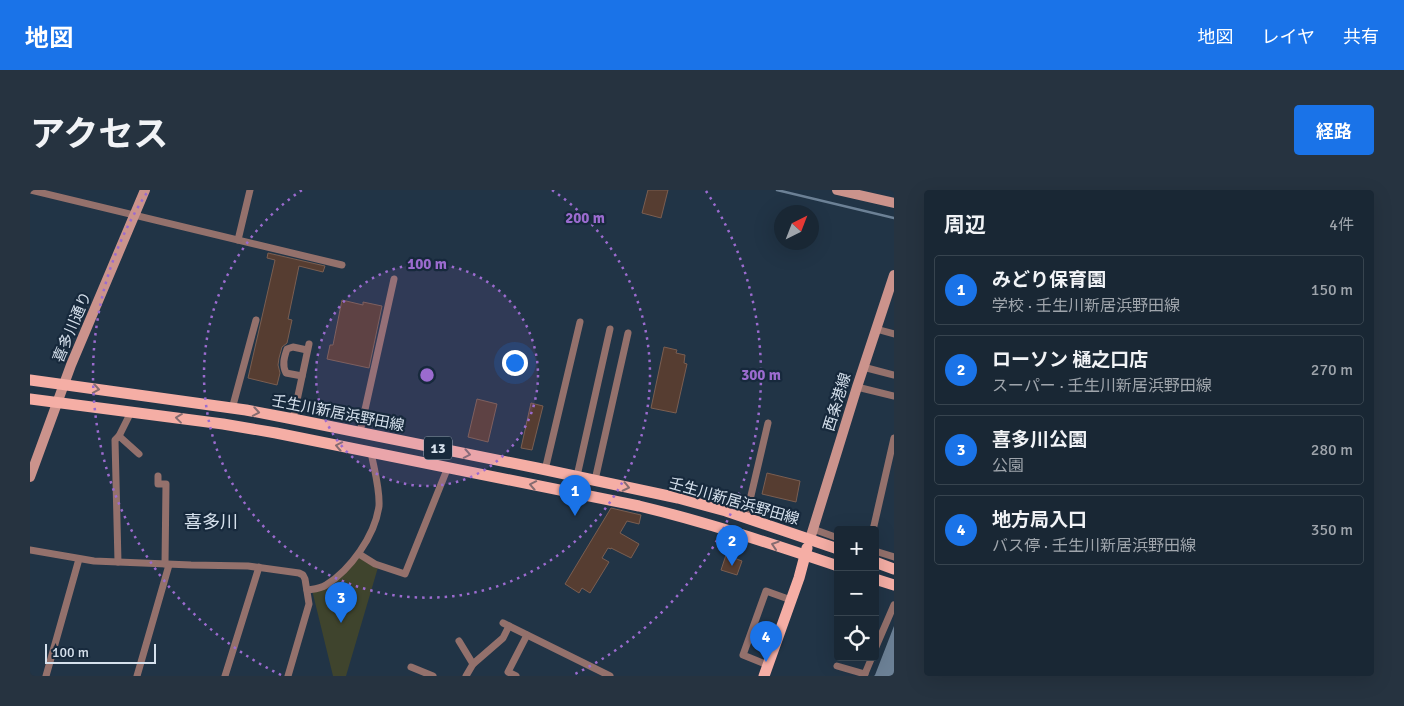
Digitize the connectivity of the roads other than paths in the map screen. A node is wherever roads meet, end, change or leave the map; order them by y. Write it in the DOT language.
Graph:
graph roads {
  1 [pos="30,190"];
  2 [pos="66,190"];
  3 [pos="145,190"];
  4 [pos="250,190"];
  5 [pos="837,190"];
  6 [pos="64,198"];
  7 [pos="894,204"];
  8 [pos="135,215"];
  9 [pos="238,240"];
  10 [pos="342,265"];
  11 [pos="894,275"];
  12 [pos="394,279"];
  13 [pos="256,320"];
  14 [pos="580,322"];
  15 [pos="610,329"];
  16 [pos="876,329"];
  17 [pos="628,334"];
  18 [pos="894,334"];
  19 [pos="863,367"];
  20 [pos="894,375"];
  21 [pos="302,376"];
  22 [pos="30,380"];
  23 [pos="65,384"];
  24 [pos="857,387"];
  25 [pos="894,396"];
  26 [pos="30,399"];
  27 [pos="57,403"];
  28 [pos="232,409"];
  29 [pos="131,412"];
  30 [pos="293,419"];
  31 [pos="768,423"];
  32 [pos="360,432"];
  33 [pos="119,436"];
  34 [pos="894,438"];
  35 [pos="371,452"];
  36 [pos="139,454"];
  37 [pos="448,467"];
  38 [pos="546,470"];
  39 [pos="158,476"];
  40 [pos="577,476"];
  41 [pos="30,477"];
  42 [pos="594,480"];
  43 [pos="746,517"];
  44 [pos="874,526"];
  45 [pos="812,534"];
  46 [pos="834,537"];
  47 [pos="834,547"];
  48 [pos="30,550"];
  49 [pos="879,552"];
  50 [pos="359,554"];
  51 [pos="805,555"];
  52 [pos="894,558"];
  53 [pos="79,559"];
  54 [pos="118,562"];
  55 [pos="879,563"];
  56 [pos="167,564"];
  57 [pos="834,565"];
  58 [pos="259,567"];
  59 [pos="894,569"];
  60 [pos="879,580"];
  61 [pos="894,585"];
  62 [pos="307,590"];
  63 [pos="791,600"];
  64 [pos="894,605"];
  65 [pos="527,635"];
  66 [pos="879,640"];
  67 [pos="459,641"];
  68 [pos="870,661"];
  69 [pos="473,664"];
  70 [pos="837,666"];
  71 [pos="411,667"];
  72 [pos="766,670"];
  73 [pos="865,675"];
  74 [pos="46,676"];
  75 [pos="137,676"];
  76 [pos="225,676"];
  77 [pos="288,676"];
  78 [pos="434,676"];
  79 [pos="466,676"];
  80 [pos="516,676"];
  81 [pos="610,676"];
  1 -- 6 [label="street"];
  2 -- 6 [label="street"];
  3 -- 8 [label="street, 喜多川通り"];
  4 -- 9 [label="street"];
  5 -- 7 [label="street"];
  6 -- 8 [label="street"];
  8 -- 9 [label="street"];
  8 -- 23 [label="street, 喜多川通り"];
  9 -- 10 [label="street"];
  11 -- 16 [label="street, 西条港線"];
  12 -- 32 [label="street"];
  13 -- 28 [label="street"];
  14 -- 38 [label="street"];
  15 -- 40 [label="street"];
  16 -- 18 [label="street"];
  16 -- 19 [label="street, 西条港線"];
  17 -- 42 [label="street"];
  19 -- 20 [label="street"];
  19 -- 24 [label="street, 西条港線"];
  21 -- 21 [label="street"];
  21 -- 30 [label="street"];
  22 -- 23 [label="main road, 壬生川新居浜野田線 / 13"];
  23 -- 27 [label="street, 喜多川通り"];
  23 -- 28 [label="main road, 壬生川新居浜野田線 / 13, one-way"];
  24 -- 25 [label="street"];
  24 -- 45 [label="street, 西条港線"];
  26 -- 27 [label="main road, 壬生川新居浜野田線 / 13"];
  27 -- 29 [label="main road, 壬生川新居浜野田線 / 13"];
  27 -- 41 [label="street, 喜多川通り"];
  28 -- 30 [label="main road, 壬生川新居浜野田線 / 13, one-way"];
  29 -- 33 [label="street"];
  35 -- 29 [label="main road, 壬生川新居浜野田線 / 13, one-way"];
  30 -- 32 [label="main road, 壬生川新居浜野田線 / 13"];
  31 -- 43 [label="street"];
  32 -- 38 [label="main road, 壬生川新居浜野田線 / 13, one-way"];
  33 -- 36 [label="street"];
  33 -- 54 [label="street"];
  34 -- 44 [label="street"];
  35 -- 37 [label="main road, 壬生川新居浜野田線 / 13"];
  35 -- 50 [label="street"];
  37 -- 50 [label="street"];
  51 -- 37 [label="main road, 壬生川新居浜野田線 / 13, one-way"];
  38 -- 40 [label="main road, 壬生川新居浜野田線 / 13"];
  39 -- 56 [label="street"];
  40 -- 42 [label="main road, 壬生川新居浜野田線 / 13"];
  42 -- 43 [label="main road, 壬生川新居浜野田線 / 13, one-way"];
  43 -- 45 [label="main road, 壬生川新居浜野田線 / 13"];
  45 -- 46 [label="street"];
  45 -- 47 [label="main road, 壬生川新居浜野田線 / 13"];
  45 -- 51 [label="main road, 壬生川新居浜野田線"];
  48 -- 53 [label="street"];
  49 -- 52 [label="street"];
  50 -- 62 [label="street"];
  51 -- 57 [label="main road, 壬生川新居浜野田線 / 13"];
  51 -- 63 [label="main road, 壬生川新居浜野田線"];
  53 -- 54 [label="street"];
  53 -- 74 [label="street"];
  54 -- 56 [label="street"];
  55 -- 59 [label="main road"];
  56 -- 58 [label="street"];
  56 -- 75 [label="street"];
  58 -- 62 [label="street"];
  58 -- 76 [label="street"];
  60 -- 61 [label="main road"];
  62 -- 77 [label="street"];
  63 -- 72 [label="main road, 壬生川新居浜野田線"];
  63 -- 72 [label="street"];
  64 -- 66 [label="street"];
  65 -- 69 [label="street"];
  65 -- 80 [label="street"];
  65 -- 81 [label="street"];
  67 -- 69 [label="street"];
  68 -- 73 [label="street"];
  69 -- 79 [label="street"];
  70 -- 73 [label="street"];
  71 -- 78 [label="street"];
}
